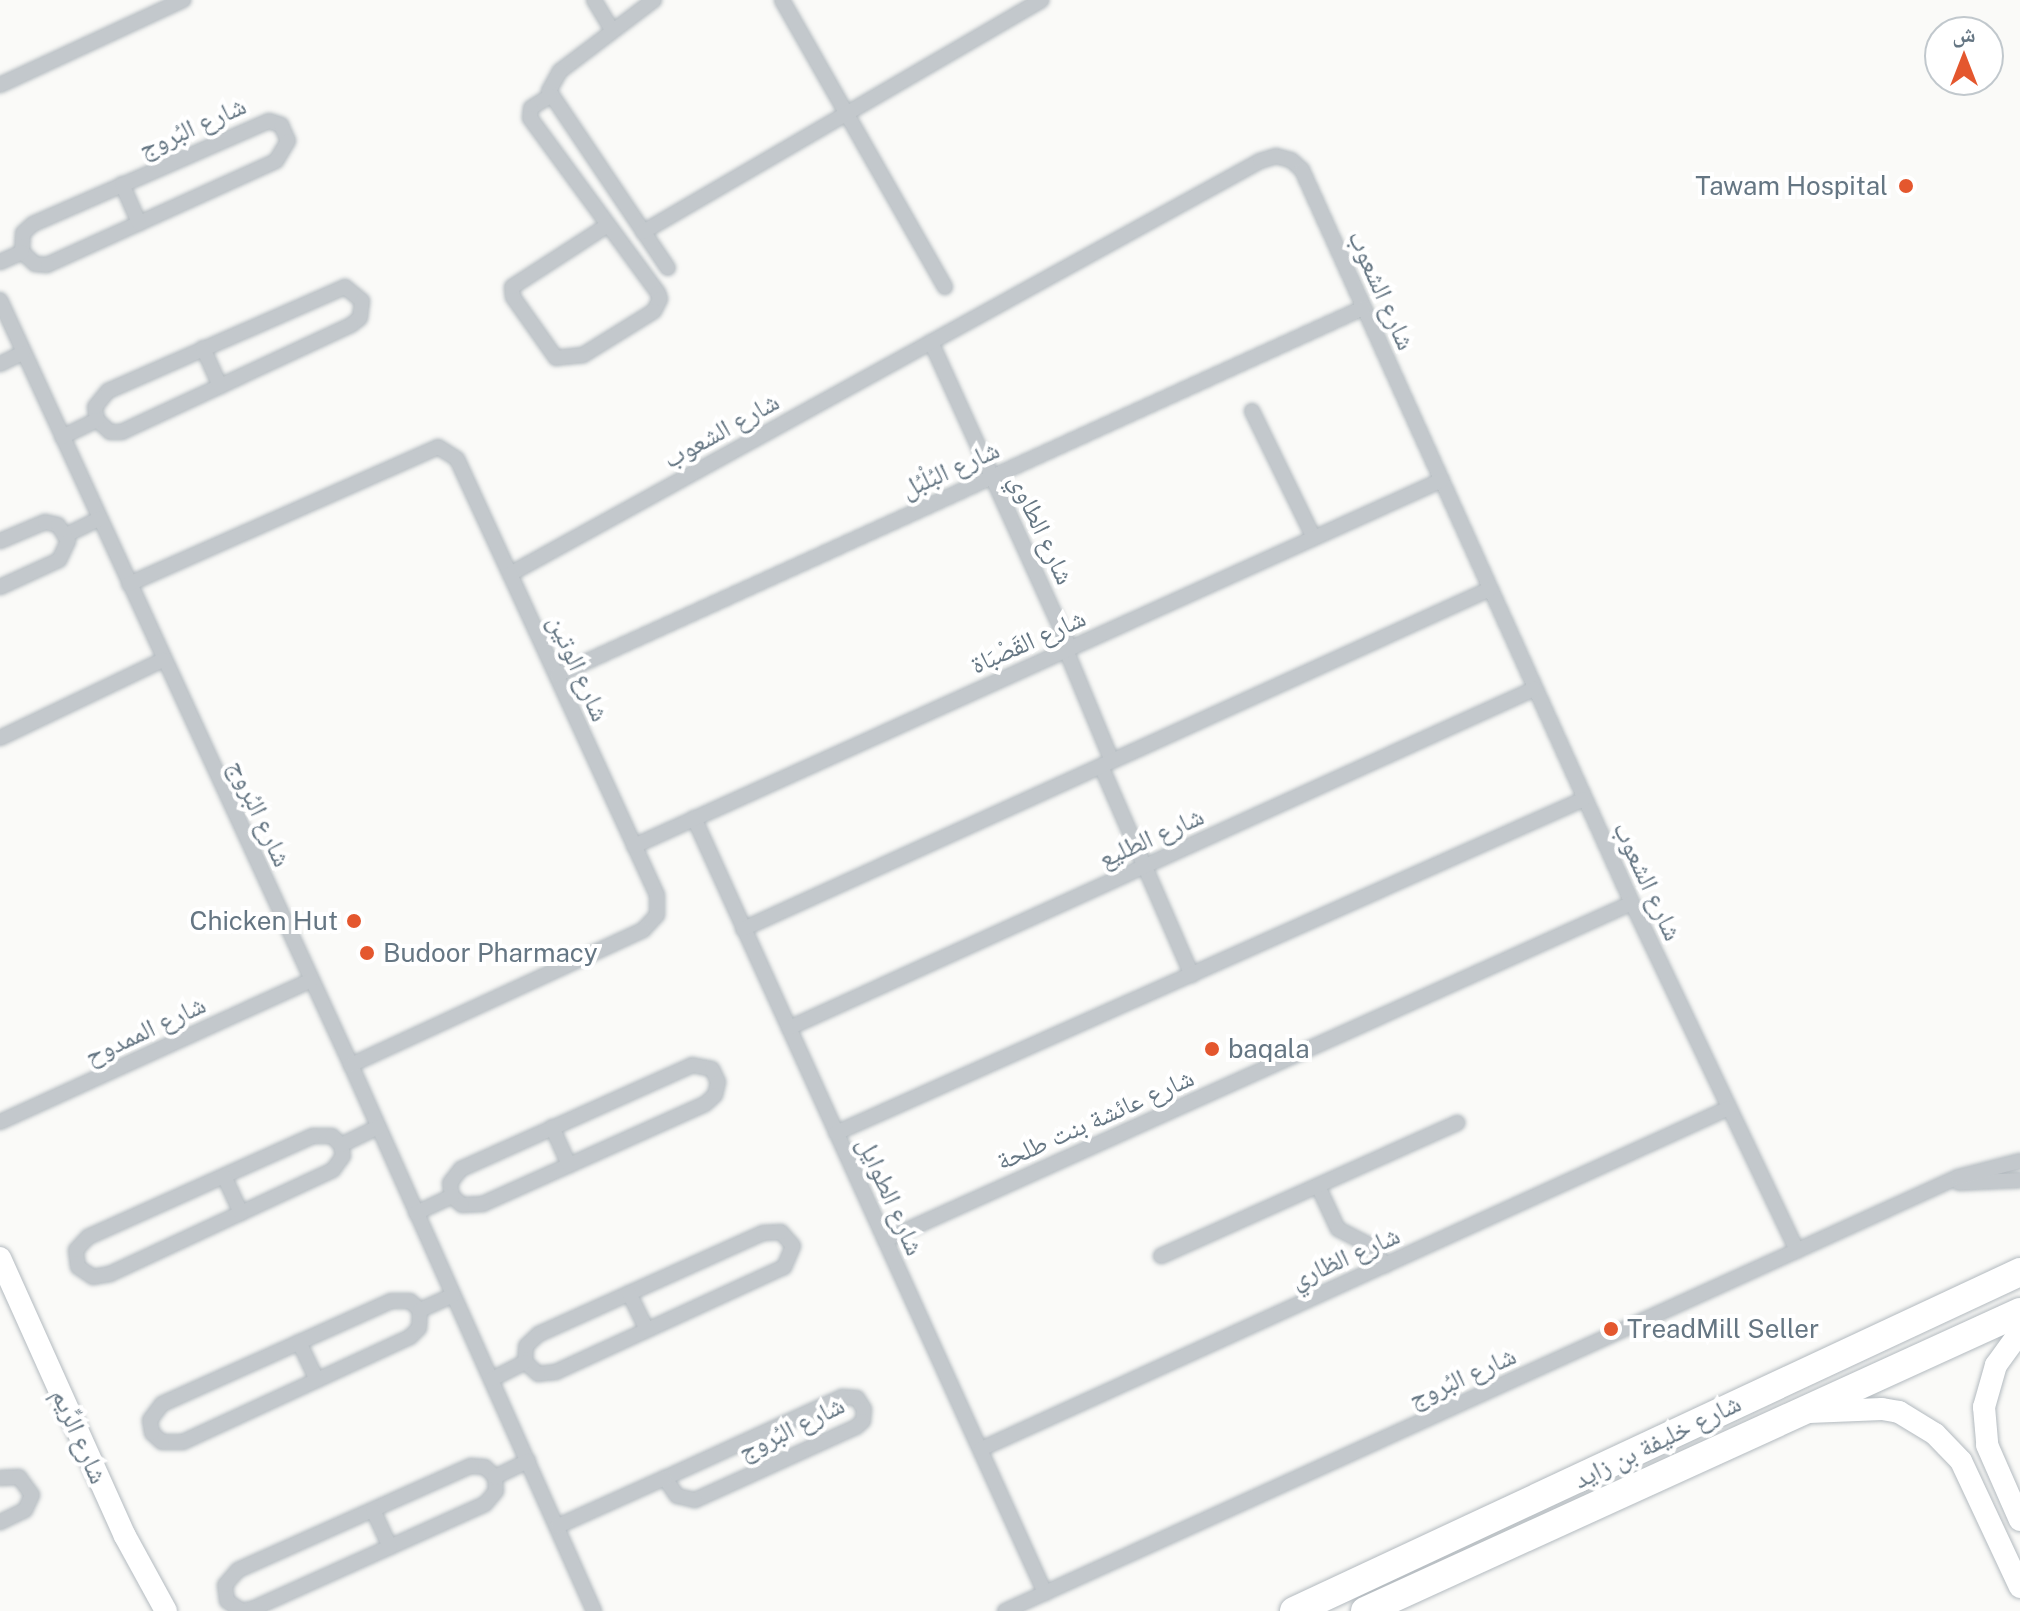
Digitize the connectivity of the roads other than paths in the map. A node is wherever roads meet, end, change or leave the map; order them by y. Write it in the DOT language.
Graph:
graph roads {
  1 [pos="183,0"];
  2 [pos="594,0"];
  3 [pos="654,0"];
  4 [pos="782,0"];
  5 [pos="1041,0"];
  6 [pos="612,30"];
  7 [pos="0,85"];
  8 [pos="550,96"];
  9 [pos="846,113"];
  10 [pos="122,184"];
  11 [pos="139,223"];
  12 [pos="608,225"];
  13 [pos="643,232"];
  14 [pos="22,252"];
  15 [pos="0,262"];
  16 [pos="668,268"];
  17 [pos="945,287"];
  18 [pos="0,300"];
  19 [pos="1363,308"];
  20 [pos="931,342"];
  21 [pos="203,348"];
  22 [pos="23,353"];
  23 [pos="0,364"];
  24 [pos="220,386"];
  25 [pos="1252,411"];
  26 [pos="97,420"];
  27 [pos="62,437"];
  28 [pos="992,477"];
  29 [pos="1442,480"];
  30 [pos="99,519"];
  31 [pos="66,535"];
  32 [pos="1314,538"];
  33 [pos="0,541"];
  34 [pos="510,574"];
  35 [pos="129,584"];
  36 [pos="0,587"];
  37 [pos="1490,589"];
  38 [pos="1068,649"];
  39 [pos="163,660"];
  40 [pos="557,675"];
  41 [pos="1534,689"];
  42 [pos="0,738"];
  43 [pos="1106,764"];
  44 [pos="1584,799"];
  45 [pos="694,818"];
  46 [pos="634,846"];
  47 [pos="1145,866"];
  48 [pos="1632,903"];
  49 [pos="743,929"];
  50 [pos="1192,975"];
  51 [pos="310,981"];
  52 [pos="789,1028"];
  53 [pos="351,1065"];
  54 [pos="1729,1108"];
  55 [pos="0,1122"];
  56 [pos="1457,1123"];
  57 [pos="378,1127"];
  58 [pos="552,1127"];
  59 [pos="836,1133"];
  60 [pos="341,1145"];
  61 [pos="2020,1161"];
  62 [pos="569,1165"];
  63 [pos="224,1176"];
  64 [pos="2020,1180"];
  65 [pos="1318,1186"];
  66 [pos="1940,1188"];
  67 [pos="452,1196"];
  68 [pos="241,1213"];
  69 [pos="416,1213"];
  70 [pos="885,1240"];
  71 [pos="1797,1251"];
  72 [pos="1161,1256"];
  73 [pos="0,1258"];
  74 [pos="1385,1265"];
  75 [pos="2020,1272"];
  76 [pos="629,1293"];
  77 [pos="453,1295"];
  78 [pos="420,1310"];
  79 [pos="2020,1312"];
  80 [pos="647,1330"];
  81 [pos="2020,1332"];
  82 [pos="299,1342"];
  83 [pos="525,1362"];
  84 [pos="492,1379"];
  85 [pos="317,1380"];
  86 [pos="1800,1413"];
  87 [pos="981,1449"];
  88 [pos="528,1461"];
  89 [pos="495,1477"];
  90 [pos="0,1478"];
  91 [pos="665,1478"];
  92 [pos="373,1510"];
  93 [pos="2020,1520"];
  94 [pos="0,1522"];
  95 [pos="558,1526"];
  96 [pos="390,1547"];
  97 [pos="2020,1587"];
  98 [pos="1045,1593"];
  99 [pos="166,1611"];
  100 [pos="594,1611"];
  101 [pos="1005,1611"];
  102 [pos="1294,1611"];
  103 [pos="1365,1611"];
  1 -- 7 [label="street"];
  2 -- 6 [label="street"];
  3 -- 6 [label="street"];
  4 -- 9 [label="street"];
  5 -- 9 [label="street"];
  6 -- 8 [label="street"];
  8 -- 12 [label="street"];
  8 -- 13 [label="street"];
  9 -- 13 [label="street"];
  9 -- 17 [label="street"];
  10 -- 11 [label="street, شارع البُروج"];
  10 -- 11 [label="street, شارع البُروج"];
  10 -- 14 [label="street, شارع البُروج"];
  11 -- 14 [label="street, شارع البُروج"];
  12 -- 12 [label="street"];
  13 -- 16 [label="street"];
  14 -- 15 [label="street"];
  18 -- 22 [label="street, شارع البُروج"];
  19 -- 20 [label="street, شارع الشعوب"];
  19 -- 28 [label="street, شارع البُلْبُل"];
  19 -- 29 [label="street, شارع الشعوب"];
  20 -- 28 [label="street, شارع الطاوي"];
  20 -- 34 [label="street, شارع الشعوب"];
  21 -- 24 [label="street"];
  21 -- 24 [label="street"];
  21 -- 26 [label="street"];
  22 -- 23 [label="street"];
  22 -- 27 [label="street, شارع البُروج"];
  24 -- 26 [label="street"];
  25 -- 32 [label="street"];
  26 -- 27 [label="street"];
  27 -- 30 [label="street, شارع البُروج"];
  28 -- 38 [label="street, شارع الطاوي"];
  28 -- 40 [label="street, شارع البُلْبُل"];
  29 -- 32 [label="street, شارع القَصْبَاة"];
  29 -- 37 [label="street, شارع الشعوب"];
  30 -- 31 [label="street"];
  30 -- 35 [label="street, شارع البُروج"];
  31 -- 33 [label="street"];
  31 -- 36 [label="street"];
  32 -- 38 [label="street, شارع القَصْبَاة"];
  34 -- 35 [label="street, شارع الوتين"];
  34 -- 40 [label="street, شارع الوتين"];
  35 -- 39 [label="street, شارع البُروج"];
  37 -- 41 [label="street, شارع الشعوب"];
  37 -- 43 [label="street"];
  38 -- 43 [label="street, شارع الطاوي"];
  38 -- 45 [label="street, شارع القَصْبَاة"];
  39 -- 42 [label="street"];
  39 -- 51 [label="street, شارع البُروج"];
  40 -- 46 [label="street, شارع الوتين"];
  41 -- 44 [label="street, شارع الشعوب"];
  41 -- 47 [label="street, شارع الطليع"];
  43 -- 47 [label="street, شارع الطاوي"];
  43 -- 49 [label="street"];
  44 -- 48 [label="street, شارع الشعوب"];
  44 -- 50 [label="street"];
  45 -- 46 [label="street, شارع القَصْبَاة"];
  45 -- 49 [label="street, شارع الطوايل"];
  46 -- 53 [label="street, شارع الوتين"];
  47 -- 50 [label="street, شارع الطاوي"];
  47 -- 52 [label="street, شارع الطليع"];
  48 -- 54 [label="street, شارع الشعوب"];
  48 -- 70 [label="street, شارع عائشة بنت طلحة"];
  49 -- 52 [label="street, شارع الطوايل"];
  50 -- 59 [label="street"];
  51 -- 53 [label="street, شارع البُروج"];
  51 -- 55 [label="street, شارع الممدوح"];
  52 -- 59 [label="street, شارع الطوايل"];
  53 -- 57 [label="street, شارع البُروج"];
  54 -- 71 [label="street, شارع الشعوب"];
  54 -- 74 [label="street, شارع الظاري"];
  56 -- 65 [label="street"];
  57 -- 60 [label="street"];
  57 -- 69 [label="street, شارع البُروج"];
  58 -- 62 [label="street"];
  58 -- 62 [label="street"];
  58 -- 67 [label="street"];
  59 -- 70 [label="street, شارع الطوايل"];
  60 -- 63 [label="street"];
  60 -- 68 [label="street"];
  61 -- 66 [label="street, شارع البُروج"];
  62 -- 67 [label="street"];
  63 -- 68 [label="street"];
  63 -- 68 [label="street"];
  64 -- 66 [label="street, شارع البُروج"];
  65 -- 72 [label="street"];
  65 -- 74 [label="street"];
  66 -- 71 [label="street, شارع البُروج"];
  67 -- 69 [label="street"];
  69 -- 77 [label="street, شارع البُروج"];
  70 -- 87 [label="street, شارع الطوايل"];
  71 -- 98 [label="street, شارع البُروج"];
  73 -- 99 [label="street, شارع الرِّيم"];
  74 -- 87 [label="street, شارع الظاري"];
  75 -- 102 [label="highway, شارع خليفة بن زايد"];
  76 -- 80 [label="street"];
  76 -- 80 [label="street"];
  76 -- 83 [label="street"];
  77 -- 78 [label="street"];
  77 -- 84 [label="street, شارع البُروج"];
  78 -- 82 [label="street"];
  78 -- 85 [label="street"];
  79 -- 86 [label="highway, شارع خليفة بن زايد"];
  80 -- 83 [label="street"];
  81 -- 93 [label="street"];
  82 -- 85 [label="street"];
  82 -- 85 [label="street"];
  83 -- 84 [label="street"];
  84 -- 88 [label="street, شارع البُروج"];
  86 -- 97 [label="street"];
  86 -- 103 [label="highway, شارع خليفة بن زايد"];
  87 -- 98 [label="street, شارع الطوايل"];
  88 -- 89 [label="street"];
  88 -- 95 [label="street, شارع البُروج"];
  89 -- 92 [label="street"];
  89 -- 96 [label="street"];
  90 -- 94 [label="street"];
  91 -- 91 [label="street, شارع البُروج"];
  91 -- 95 [label="street, شارع البُروج"];
  92 -- 96 [label="street"];
  92 -- 96 [label="street"];
  95 -- 100 [label="street, شارع البُروج"];
  98 -- 101 [label="street, شارع البُروج"];
}
